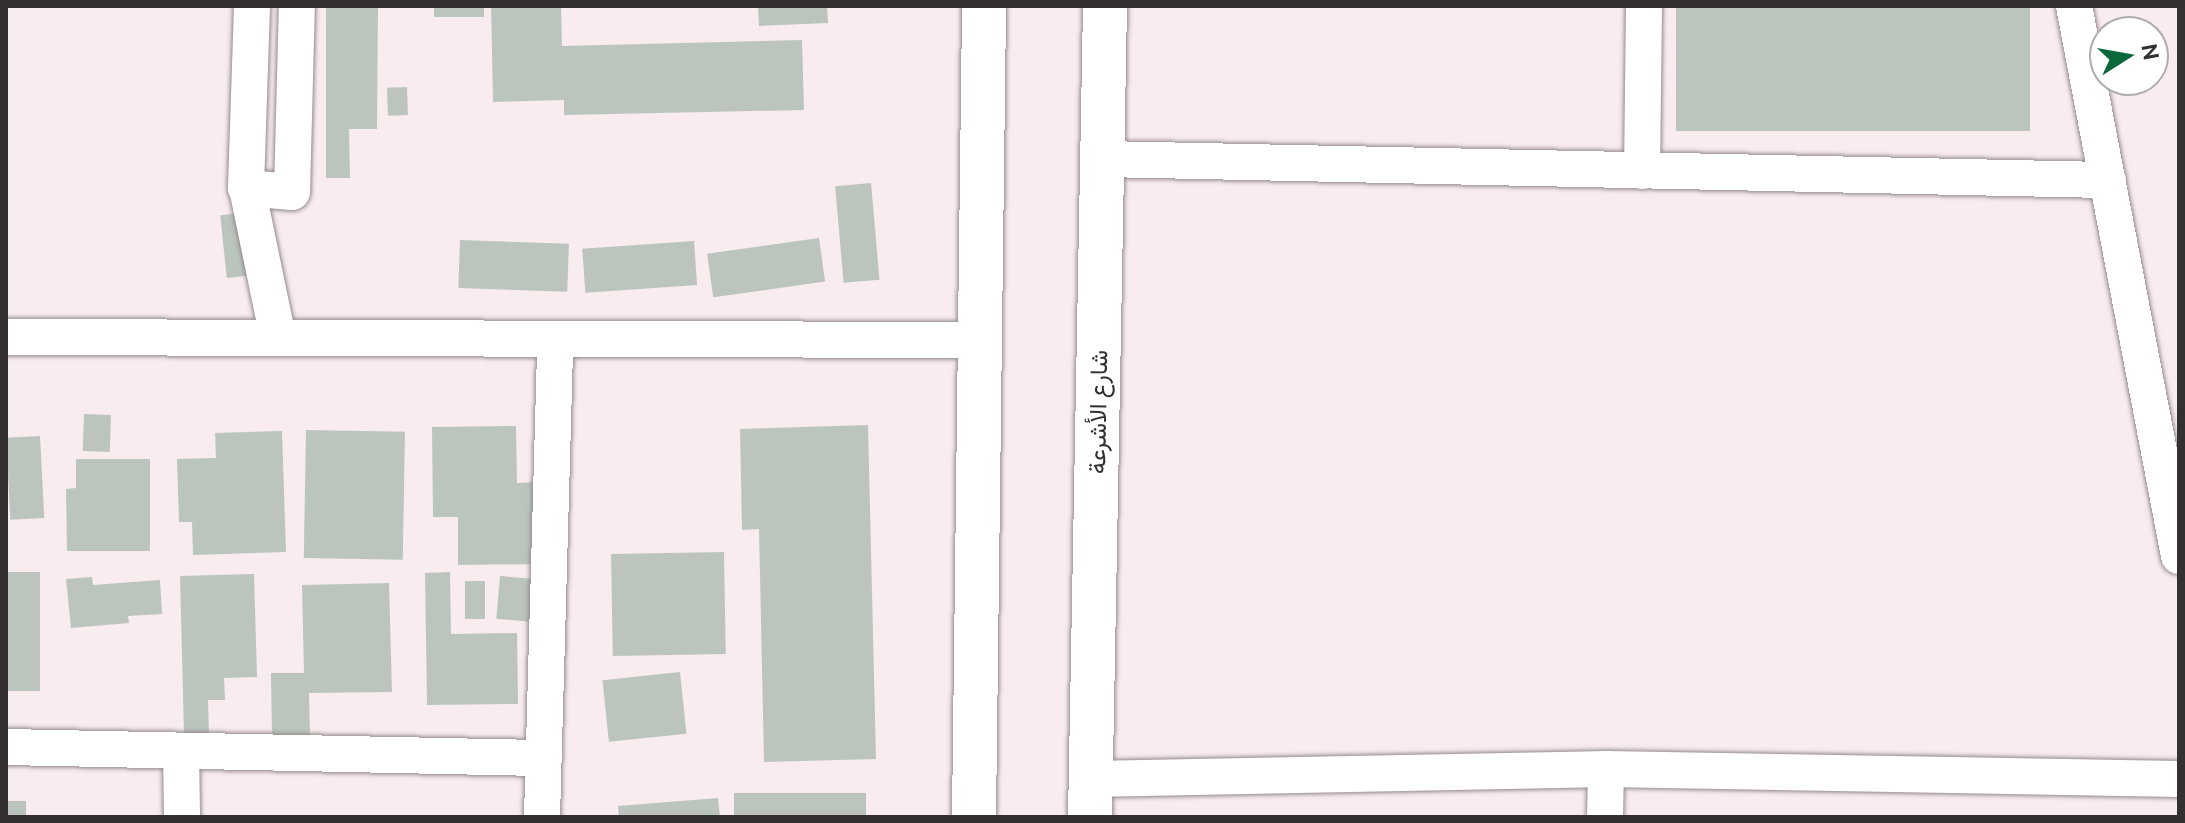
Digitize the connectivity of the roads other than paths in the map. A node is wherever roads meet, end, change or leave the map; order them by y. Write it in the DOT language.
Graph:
graph roads {
  1 [pos="252,6"];
  2 [pos="297,6"];
  3 [pos="984,6"];
  4 [pos="1105,6"];
  5 [pos="1644,6"];
  6 [pos="2074,6"];
  7 [pos="1103,159"];
  8 [pos="1642,171"];
  9 [pos="2108,180"];
  10 [pos="247,188"];
  11 [pos="6,337"];
  12 [pos="278,338"];
  13 [pos="555,339"];
  14 [pos="980,340"];
  15 [pos="2179,556"];
  16 [pos="6,747"];
  17 [pos="181,751"];
  18 [pos="542,758"];
  19 [pos="1606,769"];
  20 [pos="2179,779"];
  21 [pos="1090,798"];
  22 [pos="182,817"];
  23 [pos="542,817"];
  24 [pos="974,817"];
  25 [pos="1605,817"];
  1 -- 10 [label="street"];
  2 -- 10 [label="street"];
  3 -- 14 [label="street"];
  4 -- 7 [label="street, شارع الأشرعة"];
  5 -- 8 [label="street"];
  6 -- 9 [label="street"];
  7 -- 8 [label="street"];
  7 -- 21 [label="street, شارع الأشرعة"];
  8 -- 9 [label="street"];
  9 -- 15 [label="street"];
  10 -- 12 [label="street"];
  11 -- 12 [label="street"];
  12 -- 13 [label="street"];
  13 -- 14 [label="street"];
  13 -- 18 [label="street"];
  14 -- 24 [label="street"];
  16 -- 17 [label="street"];
  17 -- 18 [label="street"];
  17 -- 22 [label="street"];
  18 -- 23 [label="street"];
  19 -- 20 [label="street"];
  19 -- 21 [label="street"];
  19 -- 25 [label="street"];
}
